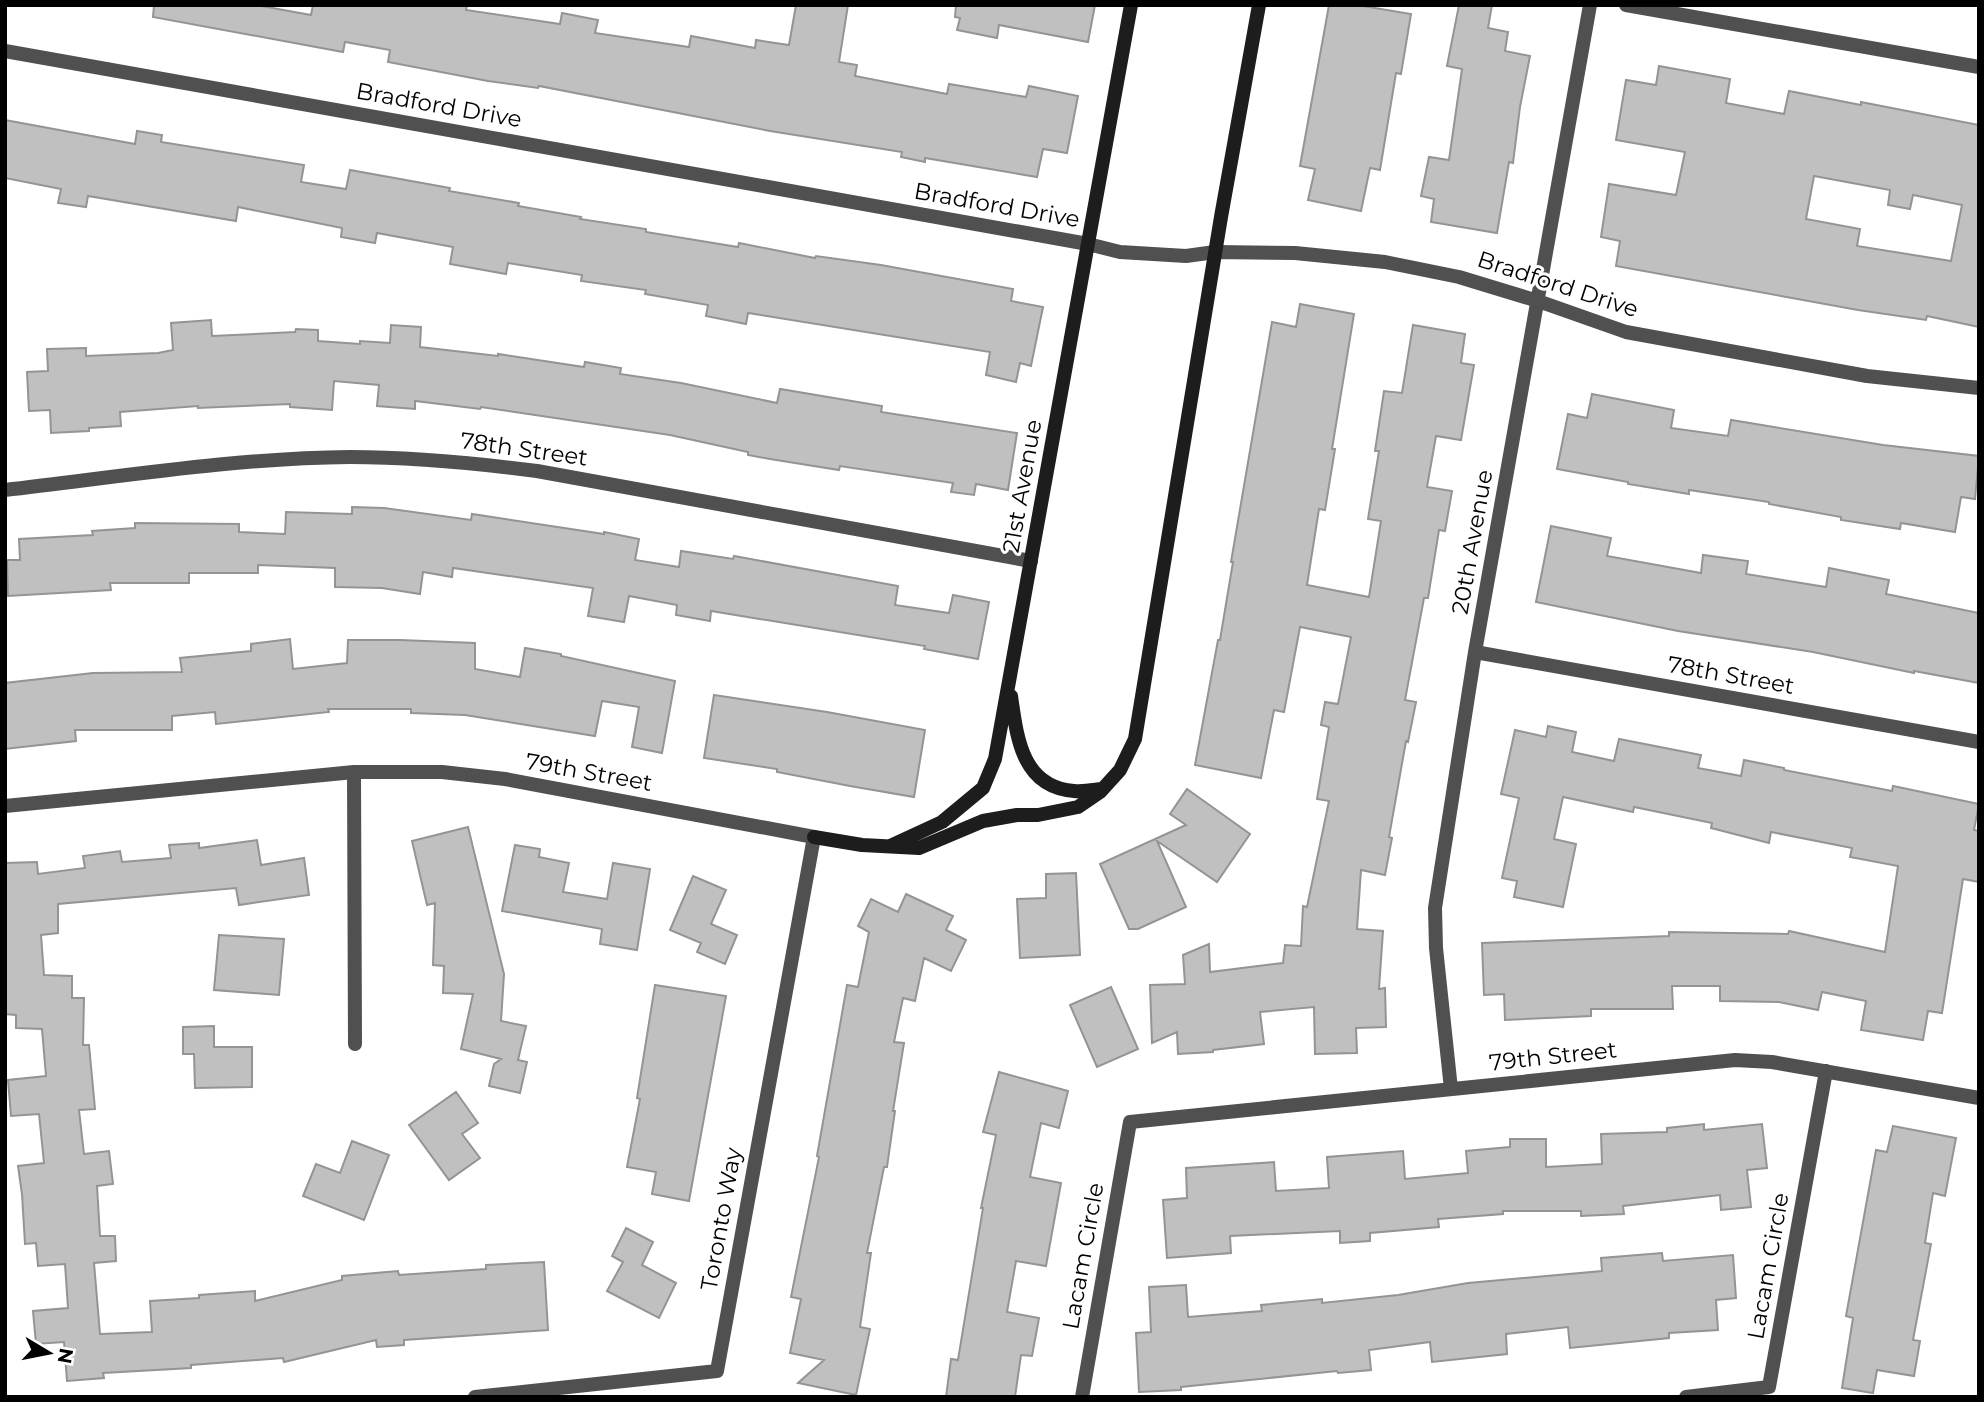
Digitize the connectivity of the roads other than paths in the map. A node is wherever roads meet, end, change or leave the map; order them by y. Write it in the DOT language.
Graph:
graph roads {
  1 [pos="1130,5"];
  2 [pos="1259,5"];
  3 [pos="1591,5"];
  4 [pos="1626,5"];
  5 [pos="5,51"];
  6 [pos="1979,67"];
  7 [pos="1088,244"];
  8 [pos="1215,252"];
  9 [pos="1538,301"];
  10 [pos="1979,388"];
  11 [pos="5,490"];
  12 [pos="1031,561"];
  13 [pos="1475,652"];
  14 [pos="1009,681"];
  15 [pos="1979,742"];
  16 [pos="354,772"];
  17 [pos="1103,789"];
  18 [pos="5,806"];
  19 [pos="814,837"];
  20 [pos="889,846"];
  21 [pos="355,1044"];
  22 [pos="1826,1071"];
  23 [pos="1451,1089"];
  24 [pos="1979,1098"];
  25 [pos="1130,1122"];
  26 [pos="475,1397"];
  27 [pos="1082,1397"];
  28 [pos="1686,1397"];
  1 -- 7 [label="street, 21st Avenue"];
  2 -- 8 [label="street"];
  3 -- 9 [label="street, 20th Avenue"];
  4 -- 6 [label="street"];
  5 -- 7 [label="street, Bradford Drive"];
  7 -- 8 [label="street, Bradford Drive"];
  7 -- 12 [label="street, 21st Avenue"];
  8 -- 9 [label="street, Bradford Drive"];
  8 -- 17 [label="street"];
  9 -- 10 [label="street, Bradford Drive"];
  9 -- 13 [label="street, 20th Avenue"];
  11 -- 12 [label="street, 78th Street"];
  12 -- 14 [label="street, 21st Avenue"];
  13 -- 15 [label="street, 78th Street"];
  13 -- 23 [label="street, 20th Avenue"];
  14 -- 17 [label="street"];
  14 -- 20 [label="street, 21st Avenue"];
  16 -- 18 [label="street, 79th Street"];
  16 -- 19 [label="street, 79th Street"];
  16 -- 21 [label="street"];
  17 -- 20 [label="street"];
  19 -- 20 [label="street, 21st Avenue"];
  19 -- 26 [label="street, Toronto Way"];
  22 -- 23 [label="street, 79th Street"];
  22 -- 24 [label="street, 79th Street"];
  22 -- 28 [label="street, Lacam Circle"];
  23 -- 25 [label="street, 79th Street"];
  25 -- 27 [label="street, Lacam Circle"];
}
